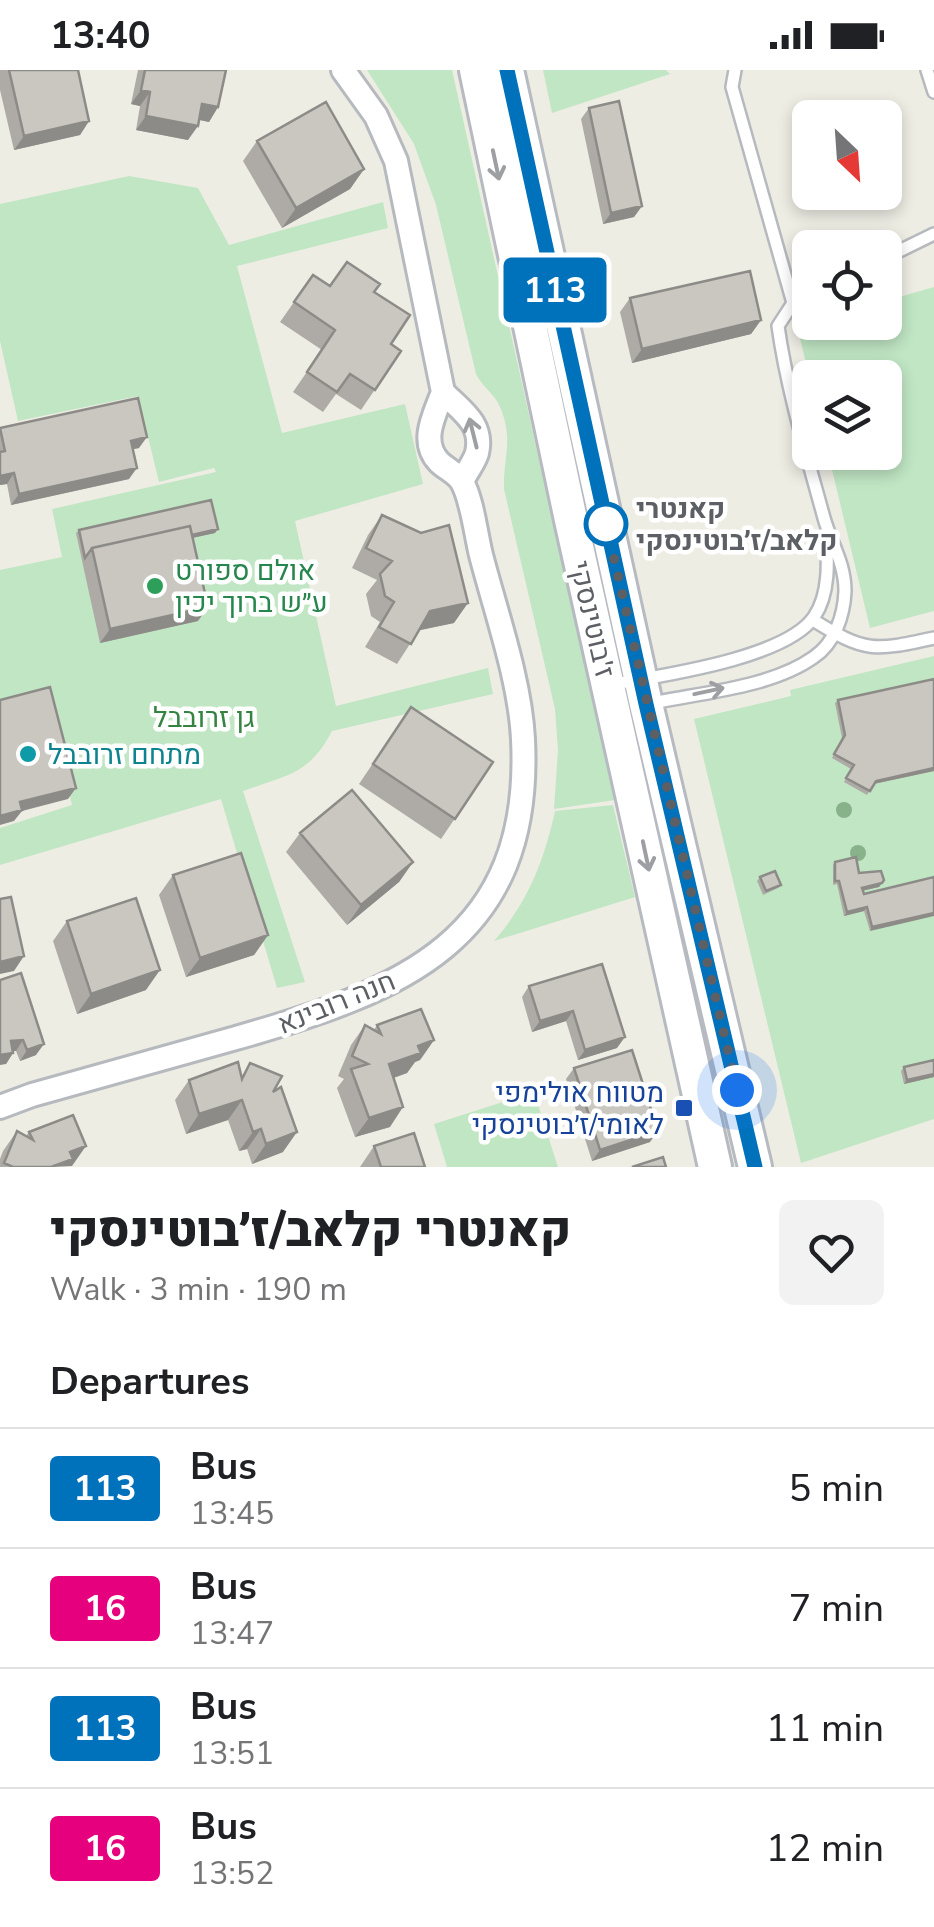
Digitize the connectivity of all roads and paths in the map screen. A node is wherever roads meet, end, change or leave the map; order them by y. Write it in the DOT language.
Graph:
graph roads {
  1 [pos="343,70"];
  2 [pos="476,70"];
  3 [pos="507,70"];
  4 [pos="735,70"];
  5 [pos="927,70"];
  6 [pos="934,92"];
  7 [pos="934,234"];
  8 [pos="902,250"];
  9 [pos="792,296"];
  10 [pos="792,306"];
  11 [pos="442,392"];
  12 [pos="462,482"];
  13 [pos="826,524"];
  14 [pos="813,620"];
  15 [pos="834,633"];
  16 [pos="934,638"];
  17 [pos="643,692"];
  18 [pos="611,699"];
  19 [pos="0,1095"];
  20 [pos="32,1095"];
  21 [pos="0,1107"];
  22 [pos="714,1164"];
  23 [pos="755,1167"];
  1 -- 11 [label="street, חנה רובינא"];
  2 -- 18 [label="main road, ז'בוטינסקי, one-way"];
  3 -- 17 [label="main road, ז'בוטינסקי"];
  4 -- 9 [label="lane"];
  5 -- 6 [label="lane"];
  7 -- 8 [label="lane"];
  10 -- 13 [label="lane"];
  11 -- 12 [label="street, חנה רובינא"];
  12 -- 11 [label="street, one-way"];
  12 -- 20 [label="street, חנה רובינא"];
  13 -- 14 [label="lane"];
  13 -- 15 [label="lane"];
  14 -- 15 [label="lane"];
  14 -- 17 [label="lane"];
  15 -- 16 [label="lane"];
  17 -- 15 [label="lane, one-way"];
  17 -- 18 [label="lane"];
  17 -- 18 [label="lane"];
  17 -- 23 [label="main road, ז'בוטינסקי"];
  18 -- 22 [label="main road, ז'בוטינסקי, one-way"];
  19 -- 20 [label="street, חנה רובינא"];
  20 -- 21 [label="street, חנה רובינא"];
}
